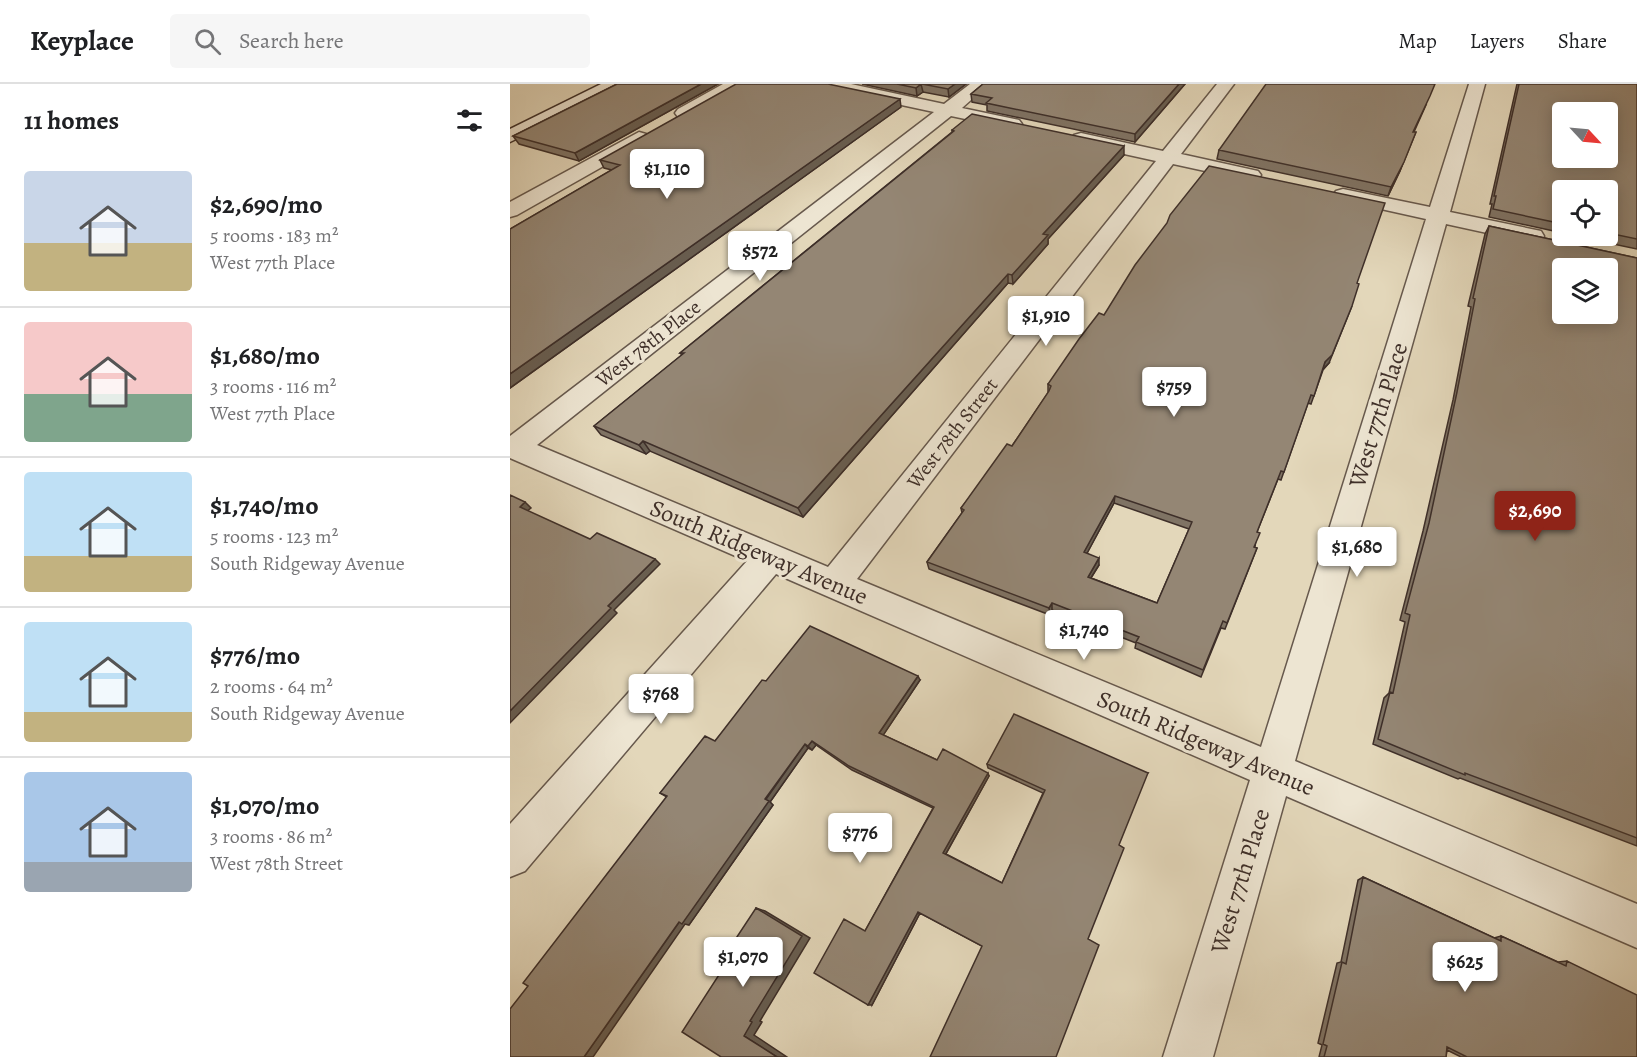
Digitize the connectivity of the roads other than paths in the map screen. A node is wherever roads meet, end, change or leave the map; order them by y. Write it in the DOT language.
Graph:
graph roads {
  1 [pos="614,84"];
  2 [pos="735,84"];
  3 [pos="827,84"];
  4 [pos="981,84"];
  5 [pos="1226,84"];
  6 [pos="1477,84"];
  7 [pos="948,110"];
  8 [pos="1032,128"];
  9 [pos="1066,135"];
  10 [pos="510,136"];
  11 [pos="1168,157"];
  12 [pos="1267,178"];
  13 [pos="1324,191"];
  14 [pos="510,211"];
  15 [pos="1438,215"];
  16 [pos="1552,239"];
  17 [pos="512,447"];
  18 [pos="771,557"];
  19 [pos="834,584"];
  20 [pos="1272,771"];
  21 [pos="510,856"];
  22 [pos="1637,926"];
  23 [pos="1188,1057"];
  1 -- 10 [label="street"];
  2 -- 14 [label="street"];
  3 -- 7 [label="street"];
  4 -- 7 [label="street, West 78th Place"];
  5 -- 11 [label="street, West 78th Street"];
  6 -- 15 [label="street, West 77th Place"];
  7 -- 8 [label="street"];
  7 -- 17 [label="street, West 78th Place"];
  9 -- 11 [label="street"];
  11 -- 12 [label="street"];
  11 -- 19 [label="street, West 78th Street"];
  13 -- 15 [label="street"];
  15 -- 16 [label="street"];
  15 -- 20 [label="street, West 77th Place"];
  17 -- 18 [label="street, South Ridgeway Avenue"];
  18 -- 19 [label="street, South Ridgeway Avenue"];
  18 -- 21 [label="street"];
  19 -- 20 [label="street, South Ridgeway Avenue"];
  20 -- 22 [label="street, South Ridgeway Avenue"];
  20 -- 23 [label="street, West 77th Place"];
}
